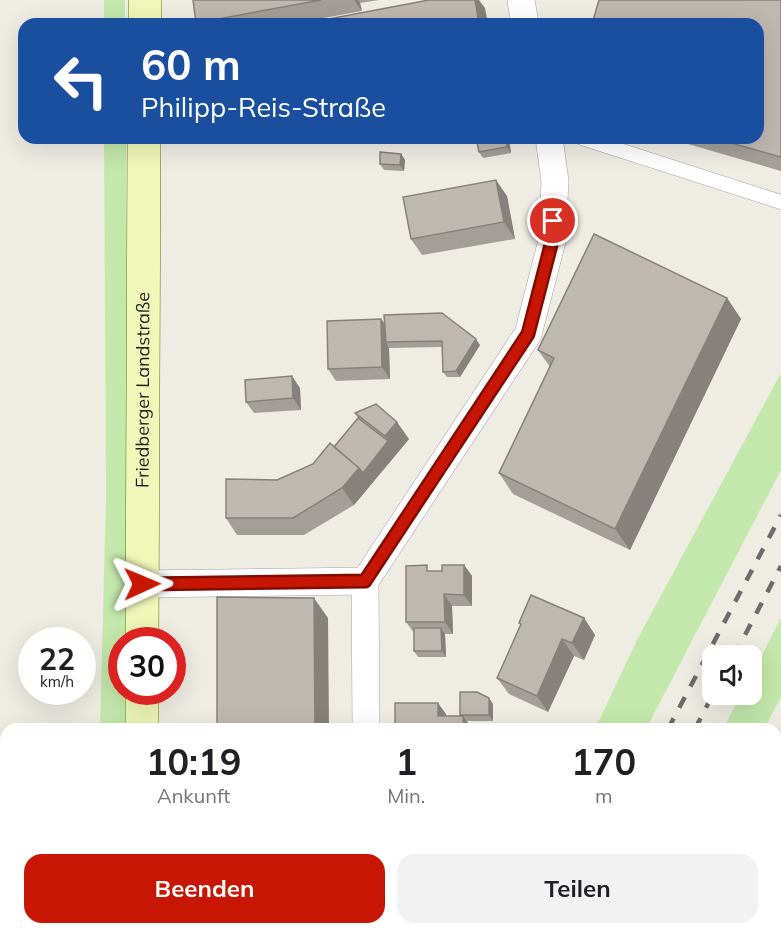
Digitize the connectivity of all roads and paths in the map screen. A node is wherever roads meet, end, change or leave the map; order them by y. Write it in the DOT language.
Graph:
graph roads {
  1 [pos="145,0"];
  2 [pos="520,0"];
  3 [pos="145,18"];
  4 [pos="524,18"];
  5 [pos="144,144"];
  6 [pos="550,144"];
  7 [pos="601,144"];
  8 [pos="781,202"];
  9 [pos="365,581"];
  10 [pos="142,584"];
  11 [pos="142,627"];
  12 [pos="142,705"];
  13 [pos="142,723"];
  14 [pos="366,723"];
  1 -- 3 [label="main road"];
  2 -- 4 [label="street"];
  5 -- 10 [label="main road, Friedberger Landstraße"];
  6 -- 9 [label="street"];
  7 -- 8 [label="lane"];
  9 -- 10 [label="street"];
  9 -- 14 [label="street"];
  10 -- 11 [label="main road, Friedberger Landstraße"];
  12 -- 13 [label="main road"];
}
